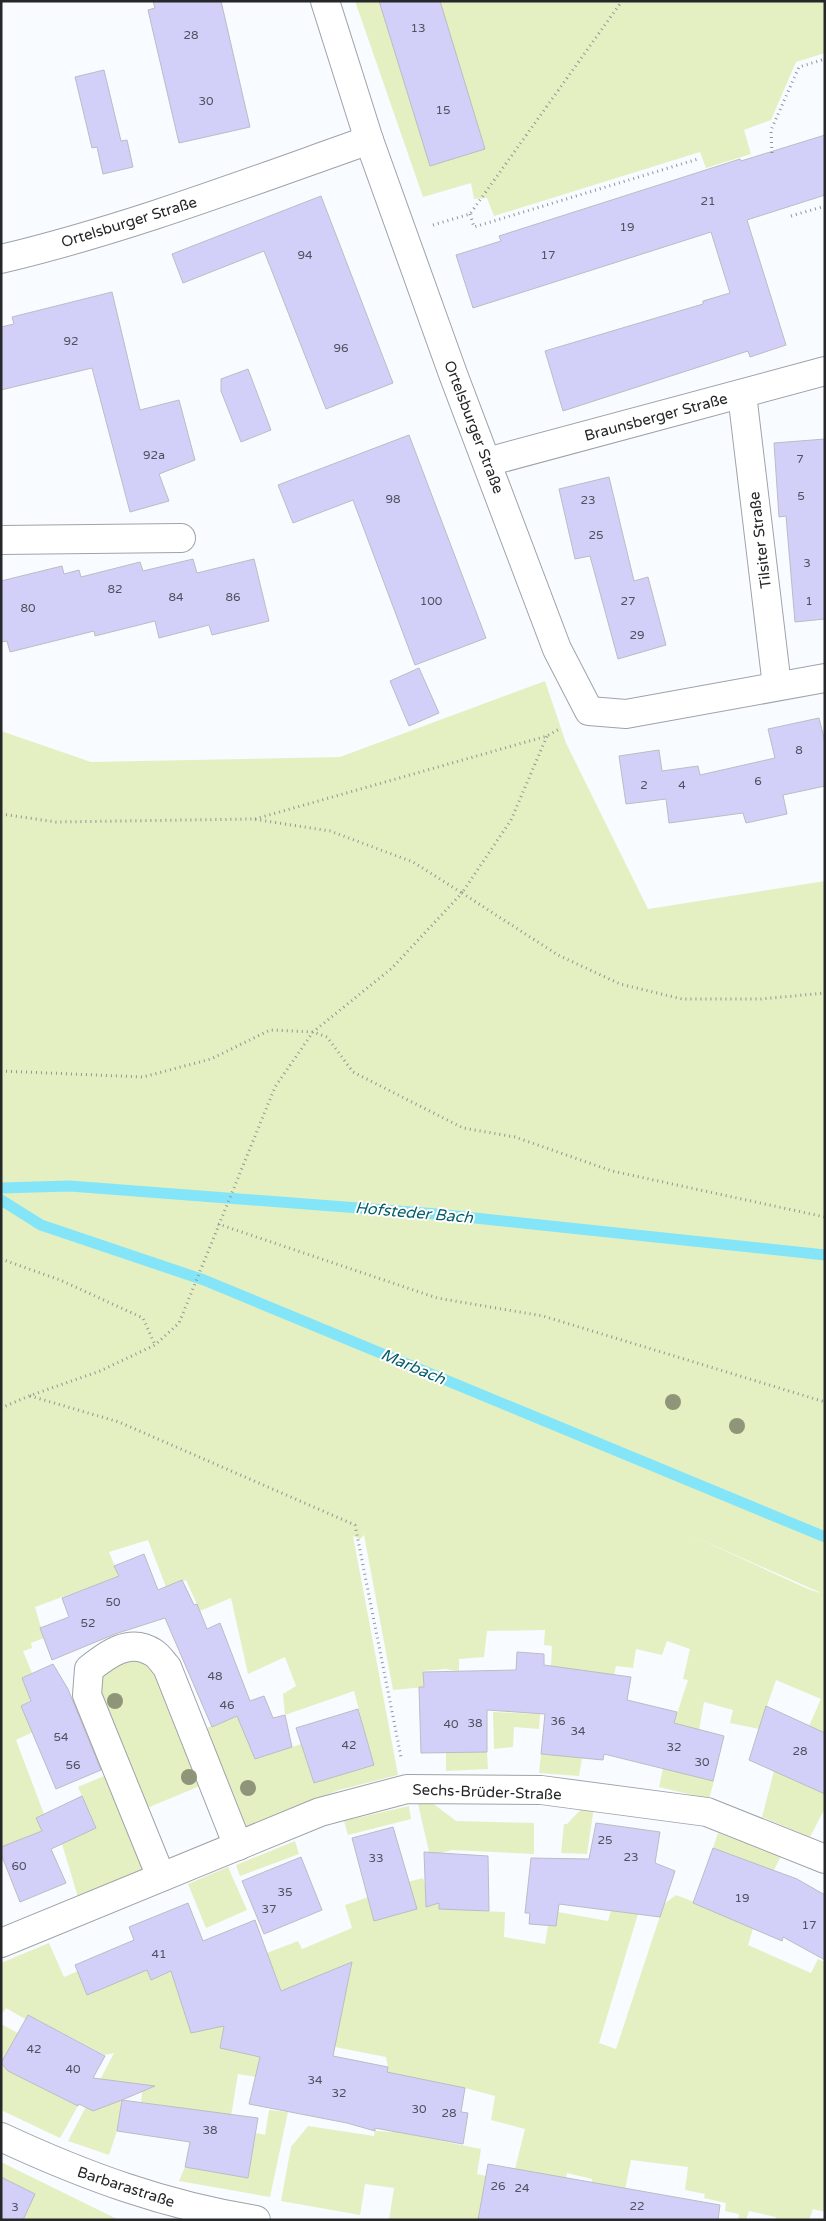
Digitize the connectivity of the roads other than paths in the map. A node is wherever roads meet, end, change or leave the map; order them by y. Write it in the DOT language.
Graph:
graph roads {
  1 [pos="325,1"];
  2 [pos="369,140"];
  3 [pos="1,259"];
  4 [pos="825,371"];
  5 [pos="742,394"];
  6 [pos="487,462"];
  7 [pos="181,538"];
  8 [pos="1,540"];
  9 [pos="825,678"];
  10 [pos="778,686"];
  11 [pos="238,1846"];
  12 [pos="825,1859"];
  13 [pos="162,1877"];
  14 [pos="1,1943"];
  15 [pos="1,2137"];
  16 [pos="256,2220"];
  1 -- 2 [label="street, Ortelsburger Straße"];
  2 -- 3 [label="street, Ortelsburger Straße"];
  2 -- 6 [label="street, Ortelsburger Straße"];
  4 -- 5 [label="street, Braunsberger Straße"];
  5 -- 6 [label="street, Braunsberger Straße"];
  5 -- 10 [label="street, Tilsiter Straße"];
  6 -- 10 [label="street, Ortelsburger Straße"];
  7 -- 8 [label="street"];
  9 -- 10 [label="street"];
  11 -- 12 [label="street, Sechs-Brüder-Straße"];
  11 -- 13 [label="street, Sechs-Brüder-Straße"];
  11 -- 13 [label="street"];
  13 -- 14 [label="street, Sechs-Brüder-Straße"];
  15 -- 16 [label="street, Barbarastraße"];
}
